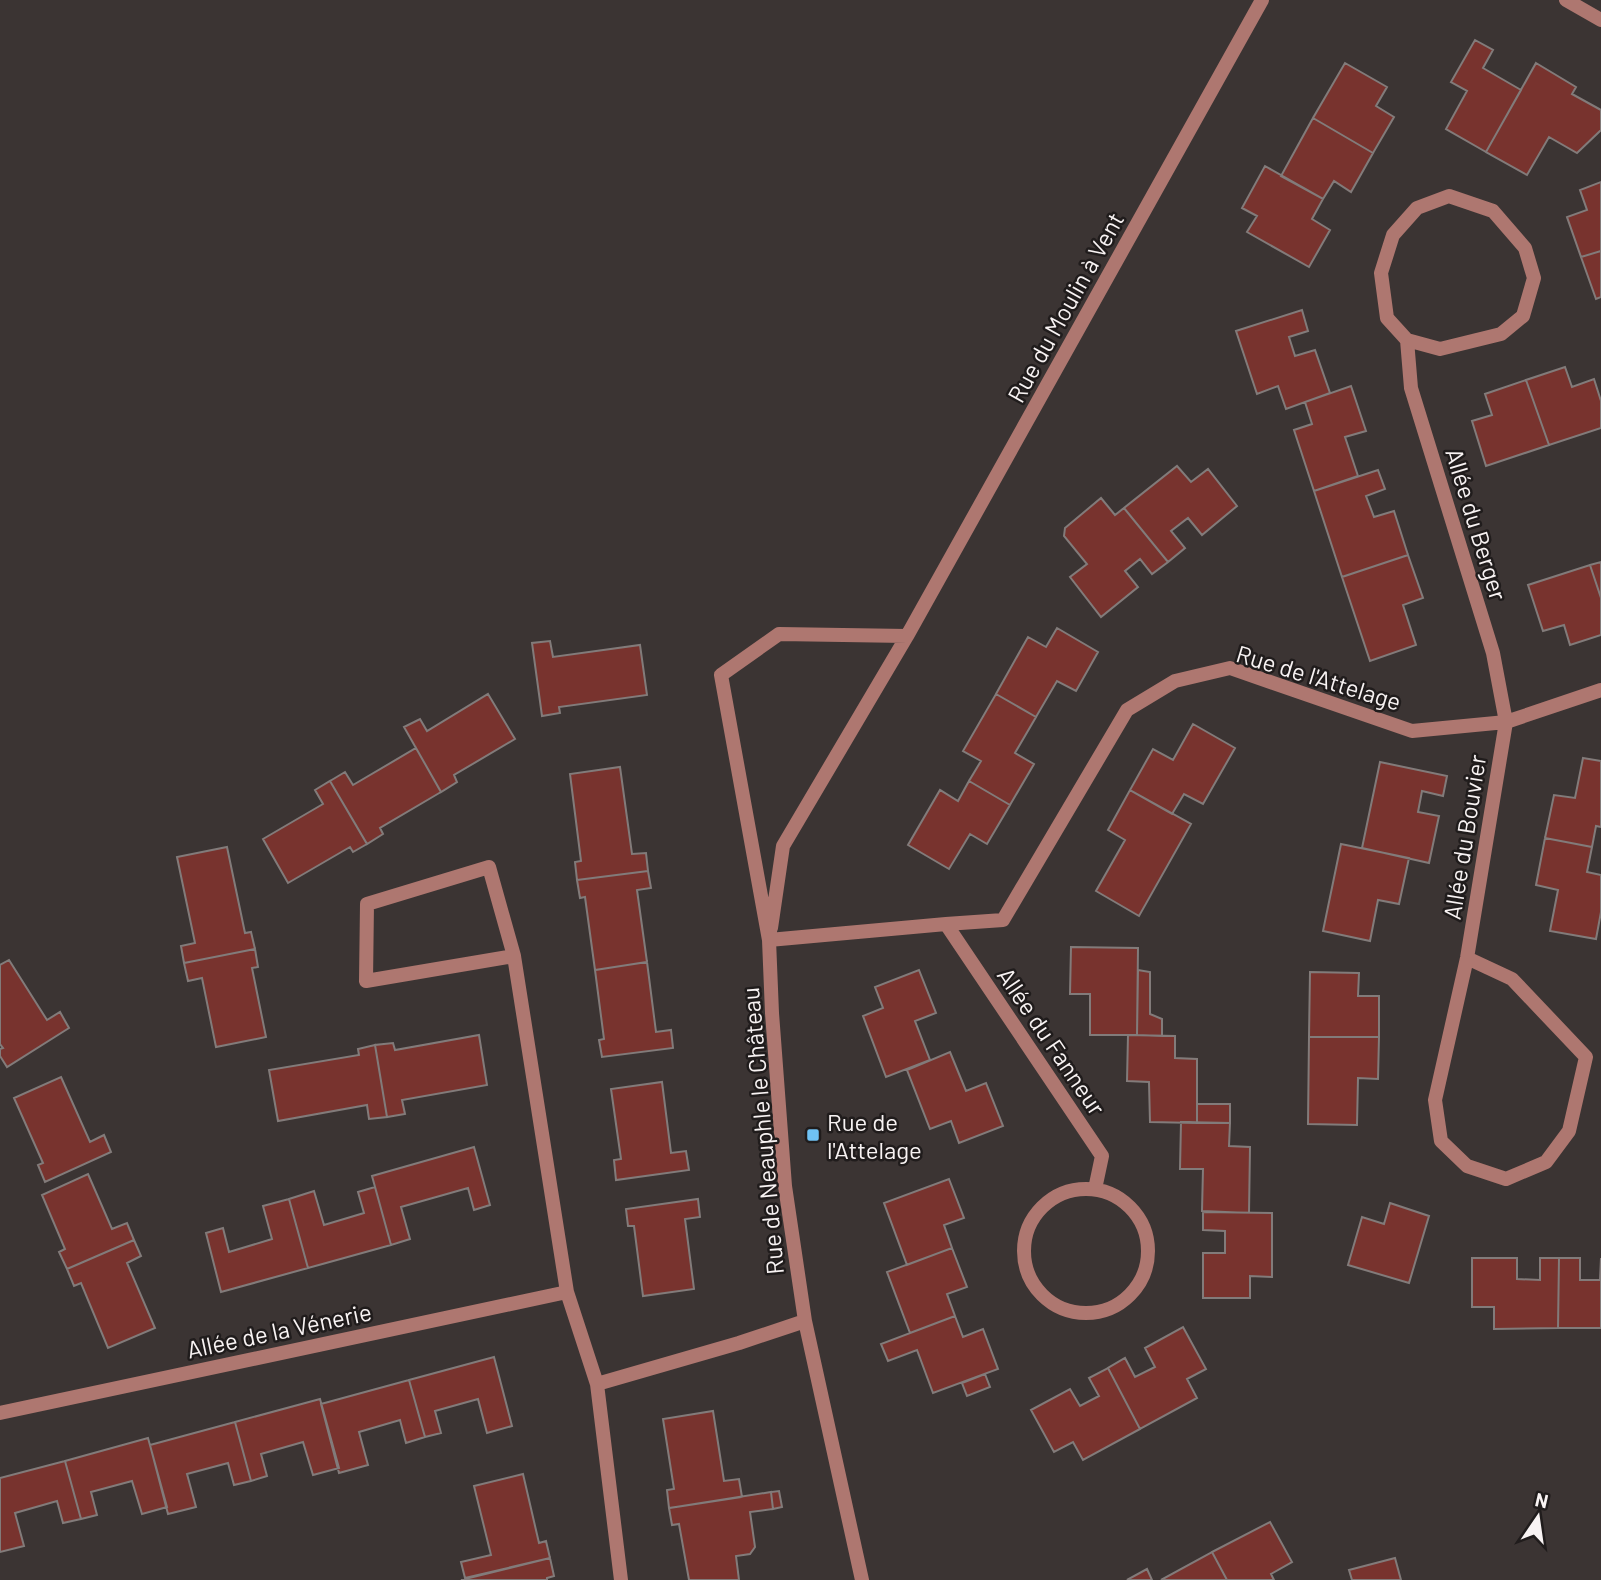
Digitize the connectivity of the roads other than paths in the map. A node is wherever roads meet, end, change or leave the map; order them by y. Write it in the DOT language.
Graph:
graph roads {
  1 [pos="1262,0"];
  2 [pos="1566,0"];
  3 [pos="1601,20"];
  4 [pos="1407,340"];
  5 [pos="907,636"];
  6 [pos="1601,690"];
  7 [pos="1506,722"];
  8 [pos="946,923"];
  9 [pos="769,940"];
  10 [pos="514,956"];
  11 [pos="1467,958"];
  12 [pos="1095,1189"];
  13 [pos="567,1292"];
  14 [pos="805,1321"];
  15 [pos="597,1384"];
  16 [pos="0,1413"];
  17 [pos="621,1580"];
  18 [pos="862,1580"];
  1 -- 5 [label="street, Rue du Moulin à Vent"];
  2 -- 3 [label="street"];
  4 -- 4 [label="street"];
  4 -- 7 [label="street, Allée du Berger"];
  5 -- 9 [label="street, Rue du Moulin à Vent"];
  5 -- 9 [label="street, Rue de Neauphle le Château"];
  6 -- 7 [label="street, Rue de l'Attelage"];
  7 -- 8 [label="street, Rue de l'Attelage"];
  7 -- 11 [label="street, Allée du Bouvier"];
  8 -- 9 [label="street, Rue de l'Attelage"];
  8 -- 12 [label="street, Allée du Fanneur"];
  9 -- 14 [label="street, Rue de Neauphle le Château"];
  10 -- 10 [label="street"];
  10 -- 13 [label="street"];
  11 -- 11 [label="street, Allée du Bouvier"];
  12 -- 12 [label="street"];
  13 -- 15 [label="street"];
  13 -- 16 [label="street, Allée de la Vénerie"];
  14 -- 15 [label="street"];
  14 -- 18 [label="street, Rue de Neauphle le Château"];
  15 -- 17 [label="street"];
}
